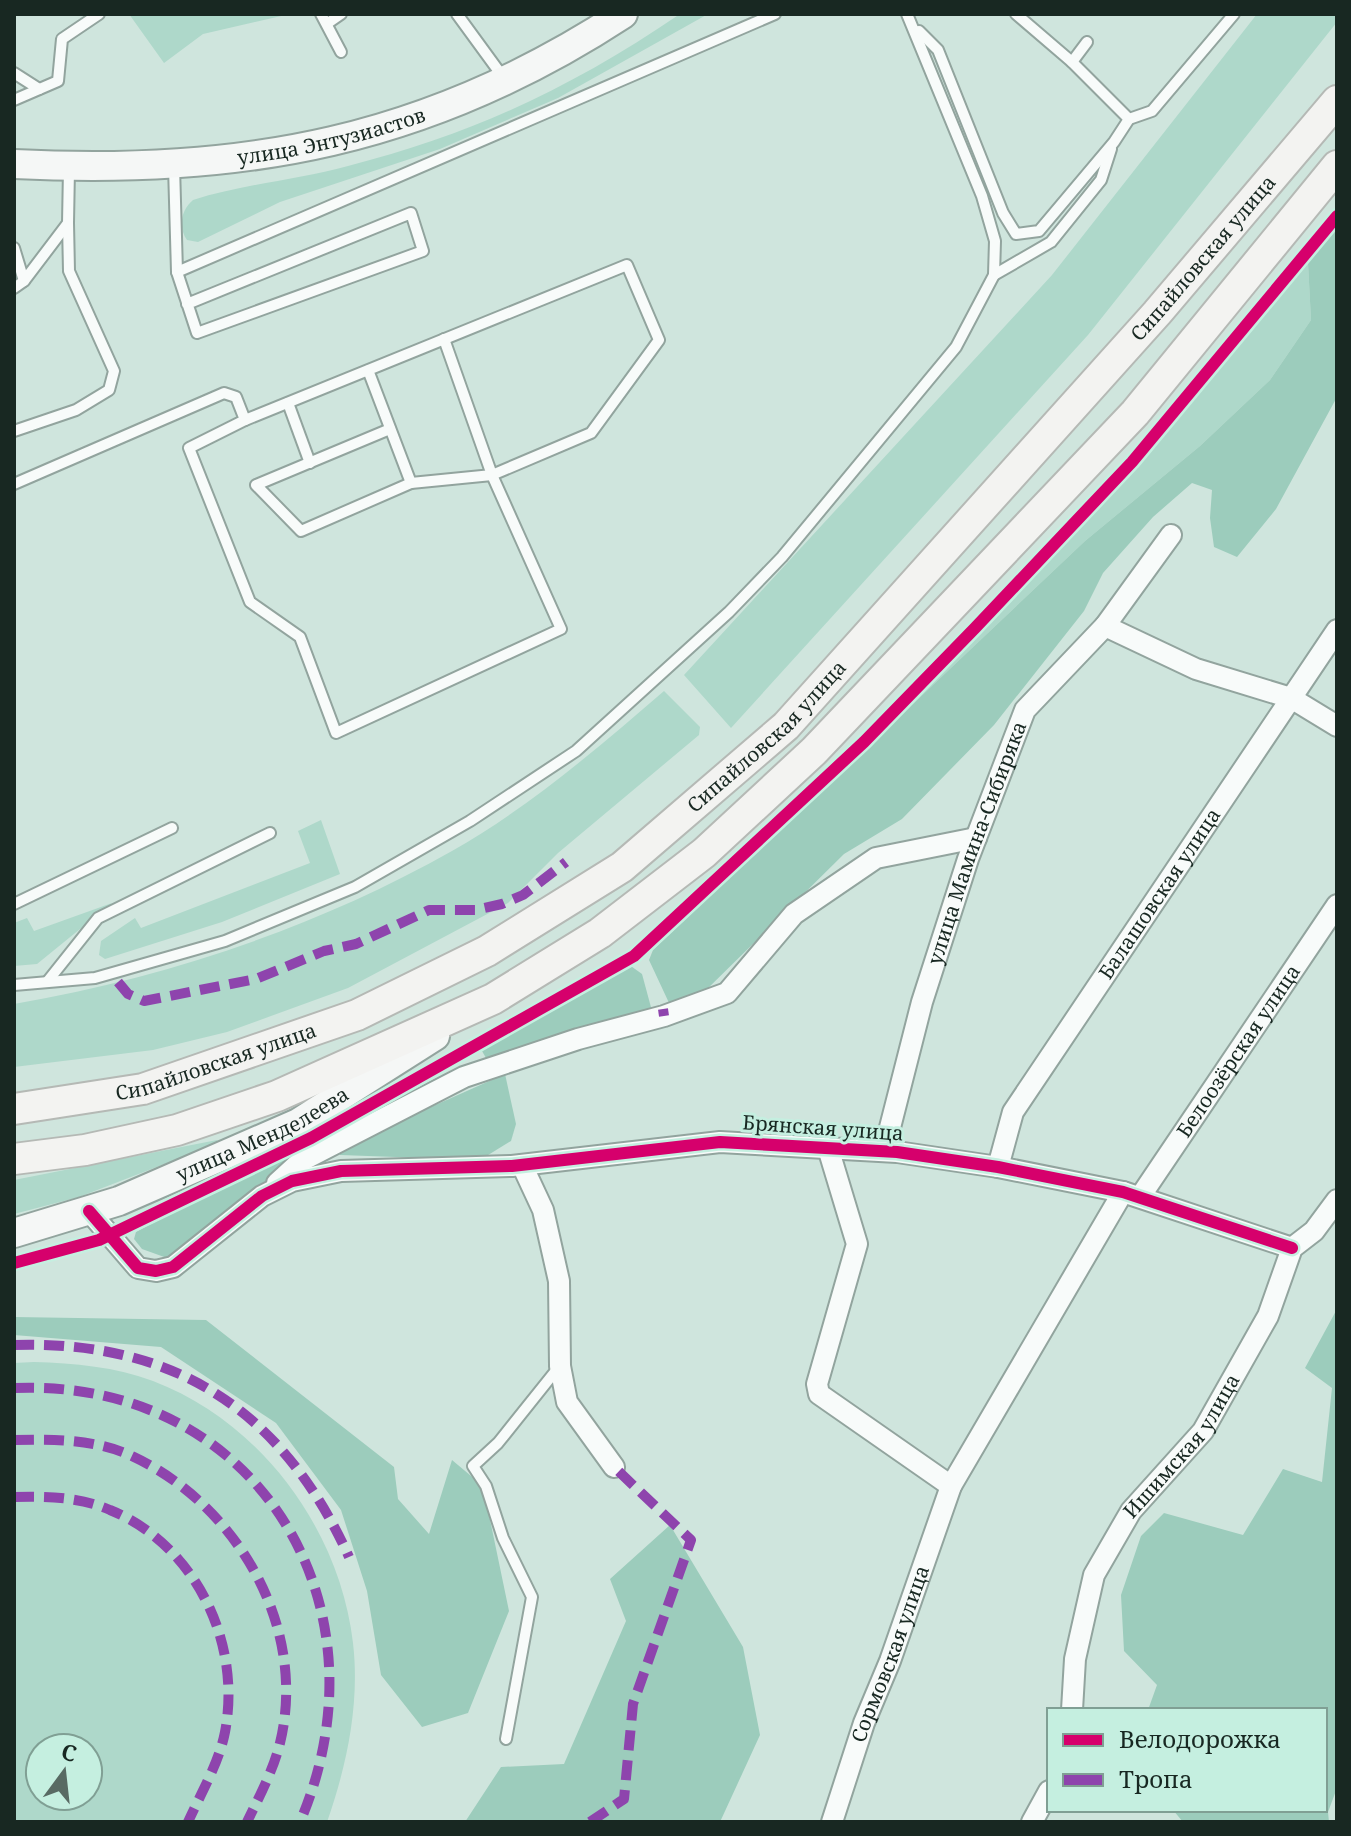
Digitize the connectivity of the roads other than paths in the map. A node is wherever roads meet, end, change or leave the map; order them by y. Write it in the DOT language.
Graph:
graph roads {
  1 [pos="99,14"];
  2 [pos="341,14"];
  3 [pos="457,14"];
  4 [pos="623,14"];
  5 [pos="775,14"];
  6 [pos="907,14"];
  7 [pos="1016,14"];
  8 [pos="1234,14"];
  9 [pos="325,18"];
  10 [pos="914,26"];
  11 [pos="1087,42"];
  12 [pos="341,52"];
  13 [pos="1072,62"];
  14 [pos="14,73"];
  15 [pos="505,80"];
  16 [pos="39,89"];
  17 [pos="14,100"];
  18 [pos="1337,101"];
  19 [pos="1129,119"];
  20 [pos="1114,142"];
  21 [pos="14,164"];
  22 [pos="174,166"];
  23 [pos="1337,166"];
  24 [pos="69,167"];
  25 [pos="68,223"];
  26 [pos="14,248"];
  27 [pos="177,272"];
  28 [pos="994,275"];
  29 [pos="24,281"];
  30 [pos="14,288"];
  31 [pos="187,304"];
  32 [pos="444,339"];
  33 [pos="368,370"];
  34 [pos="288,403"];
  35 [pos="245,420"];
  36 [pos="390,429"];
  37 [pos="14,431"];
  38 [pos="310,463"];
  39 [pos="492,475"];
  40 [pos="411,483"];
  41 [pos="14,484"];
  42 [pos="1171,535"];
  43 [pos="1105,626"];
  44 [pos="1337,630"];
  45 [pos="1291,698"];
  46 [pos="1337,726"];
  47 [pos="172,828"];
  48 [pos="270,833"];
  49 [pos="976,838"];
  50 [pos="14,904"];
  51 [pos="1337,905"];
  52 [pos="47,982"];
  53 [pos="14,985"];
  54 [pos="493,999"];
  55 [pos="14,1109"];
  56 [pos="828,1148"];
  57 [pos="884,1151"];
  58 [pos="14,1159"];
  59 [pos="522,1165"];
  60 [pos="998,1167"];
  61 [pos="1131,1194"];
  62 [pos="262,1196"];
  63 [pos="1337,1200"];
  64 [pos="89,1211"];
  65 [pos="14,1233"];
  66 [pos="1292,1248"];
  67 [pos="560,1366"];
  68 [pos="614,1467"];
  69 [pos="951,1486"];
  70 [pos="1072,1708"];
  71 [pos="506,1739"];
  72 [pos="1047,1795"];
  73 [pos="832,1822"];
  74 [pos="1032,1822"];
  1 -- 16 [label="lane"];
  2 -- 9 [label="lane"];
  3 -- 15 [label="lane"];
  4 -- 15 [label="main road, улица Энтузиастов"];
  5 -- 27 [label="lane"];
  6 -- 10 [label="lane"];
  7 -- 13 [label="lane"];
  8 -- 19 [label="lane"];
  9 -- 12 [label="lane"];
  10 -- 20 [label="lane"];
  10 -- 28 [label="lane"];
  11 -- 13 [label="lane"];
  13 -- 19 [label="lane"];
  14 -- 16 [label="lane"];
  15 -- 22 [label="main road, улица Энтузиастов"];
  16 -- 17 [label="lane"];
  18 -- 55 [label="main road, Сипайловская улица"];
  19 -- 20 [label="lane"];
  20 -- 28 [label="lane"];
  21 -- 24 [label="main road, улица Энтузиастов"];
  22 -- 24 [label="main road, улица Энтузиастов"];
  22 -- 27 [label="lane"];
  23 -- 54 [label="main road, Сипайловская улица"];
  24 -- 25 [label="lane"];
  25 -- 29 [label="lane"];
  25 -- 37 [label="lane"];
  26 -- 29 [label="lane"];
  27 -- 31 [label="lane"];
  28 -- 52 [label="lane"];
  29 -- 30 [label="lane"];
  31 -- 31 [label="lane"];
  32 -- 33 [label="lane"];
  32 -- 39 [label="lane"];
  32 -- 39 [label="lane"];
  33 -- 34 [label="lane"];
  33 -- 36 [label="lane"];
  34 -- 35 [label="lane"];
  34 -- 38 [label="lane"];
  35 -- 39 [label="lane"];
  35 -- 41 [label="lane"];
  36 -- 38 [label="lane"];
  36 -- 40 [label="lane"];
  38 -- 40 [label="lane"];
  39 -- 40 [label="lane"];
  42 -- 43 [label="street, улица Мамина-Сибиряка"];
  43 -- 45 [label="street"];
  43 -- 49 [label="street, улица Мамина-Сибиряка"];
  44 -- 45 [label="street, Балашовская улица"];
  45 -- 46 [label="street"];
  45 -- 60 [label="street, Балашовская улица"];
  47 -- 50 [label="lane"];
  48 -- 52 [label="lane"];
  49 -- 57 [label="street, улица Мамина-Сибиряка"];
  49 -- 62 [label="street"];
  51 -- 61 [label="street, Белоозёрская улица"];
  52 -- 53 [label="lane"];
  54 -- 58 [label="main road, Сипайловская улица"];
  54 -- 64 [label="main road, улица Менделеева"];
  56 -- 57 [label="street, Брянская улица"];
  56 -- 59 [label="street, Брянская улица"];
  56 -- 69 [label="street"];
  57 -- 60 [label="street, Брянская улица"];
  59 -- 62 [label="street, Брянская улица"];
  59 -- 67 [label="street"];
  60 -- 61 [label="street, Брянская улица"];
  61 -- 66 [label="street, Брянская улица"];
  61 -- 69 [label="street, Белоозёрская улица"];
  62 -- 64 [label="street"];
  63 -- 66 [label="street, Ишимская улица"];
  64 -- 65 [label="main road, улица Менделеева"];
  66 -- 70 [label="street, Ишимская улица"];
  67 -- 68 [label="street"];
  67 -- 71 [label="lane"];
  69 -- 73 [label="street, Сормовская улица"];
  72 -- 74 [label="street"];
}
